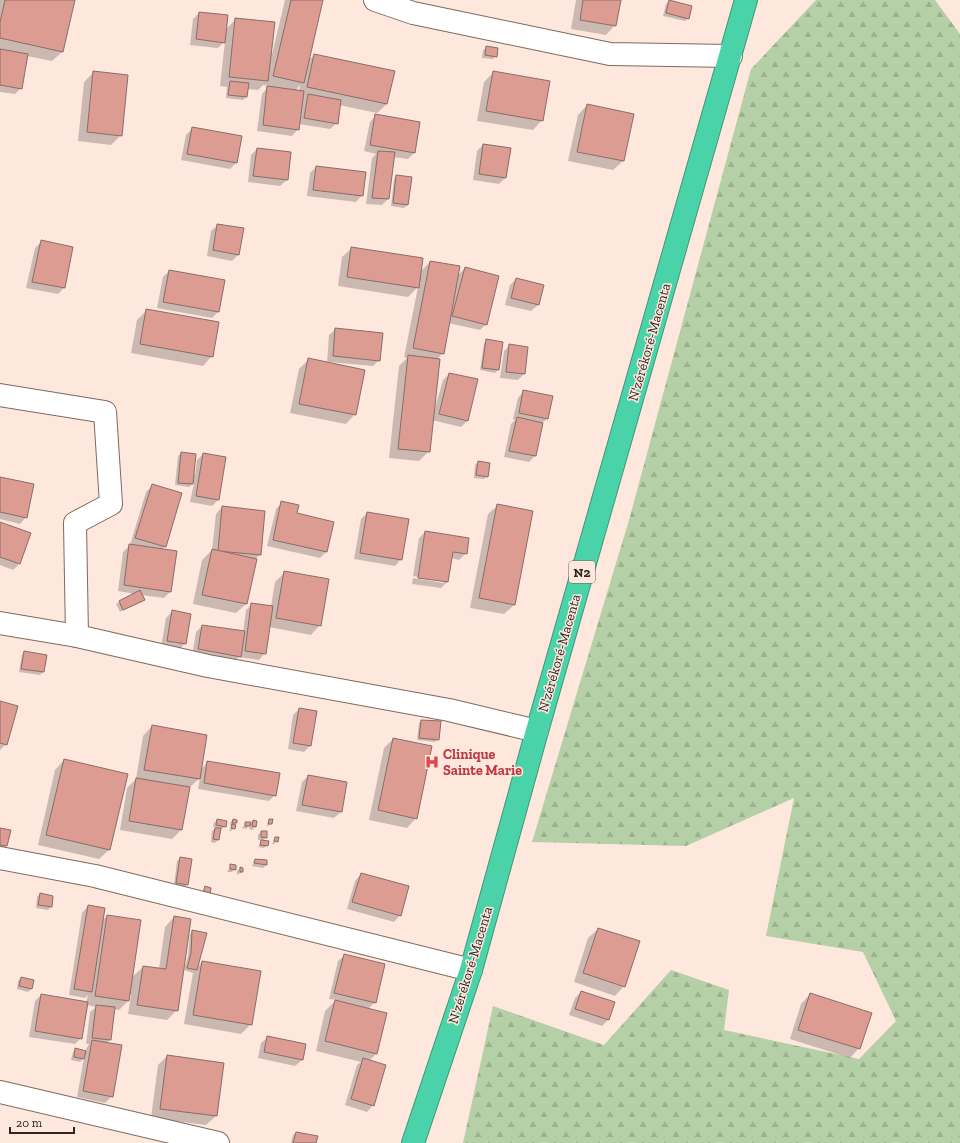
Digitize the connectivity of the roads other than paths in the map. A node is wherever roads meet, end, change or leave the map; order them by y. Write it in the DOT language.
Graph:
graph roads {
  1 [pos="375,0"];
  2 [pos="746,0"];
  3 [pos="731,56"];
  4 [pos="0,395"];
  5 [pos="0,623"];
  6 [pos="77,636"];
  7 [pos="537,731"];
  8 [pos="0,858"];
  9 [pos="470,970"];
  10 [pos="0,1092"];
  11 [pos="218,1143"];
  12 [pos="413,1143"];
  1 -- 3 [label="street"];
  2 -- 3 [label="highway, N'zérékoré-Macenta / N2"];
  3 -- 7 [label="highway, N'zérékoré-Macenta / N2"];
  4 -- 6 [label="street"];
  5 -- 6 [label="street"];
  6 -- 7 [label="street"];
  7 -- 9 [label="highway, N'zérékoré-Macenta / N2"];
  8 -- 9 [label="street"];
  9 -- 12 [label="highway, N'zérékoré-Macenta / N2"];
  10 -- 11 [label="street"];
}
